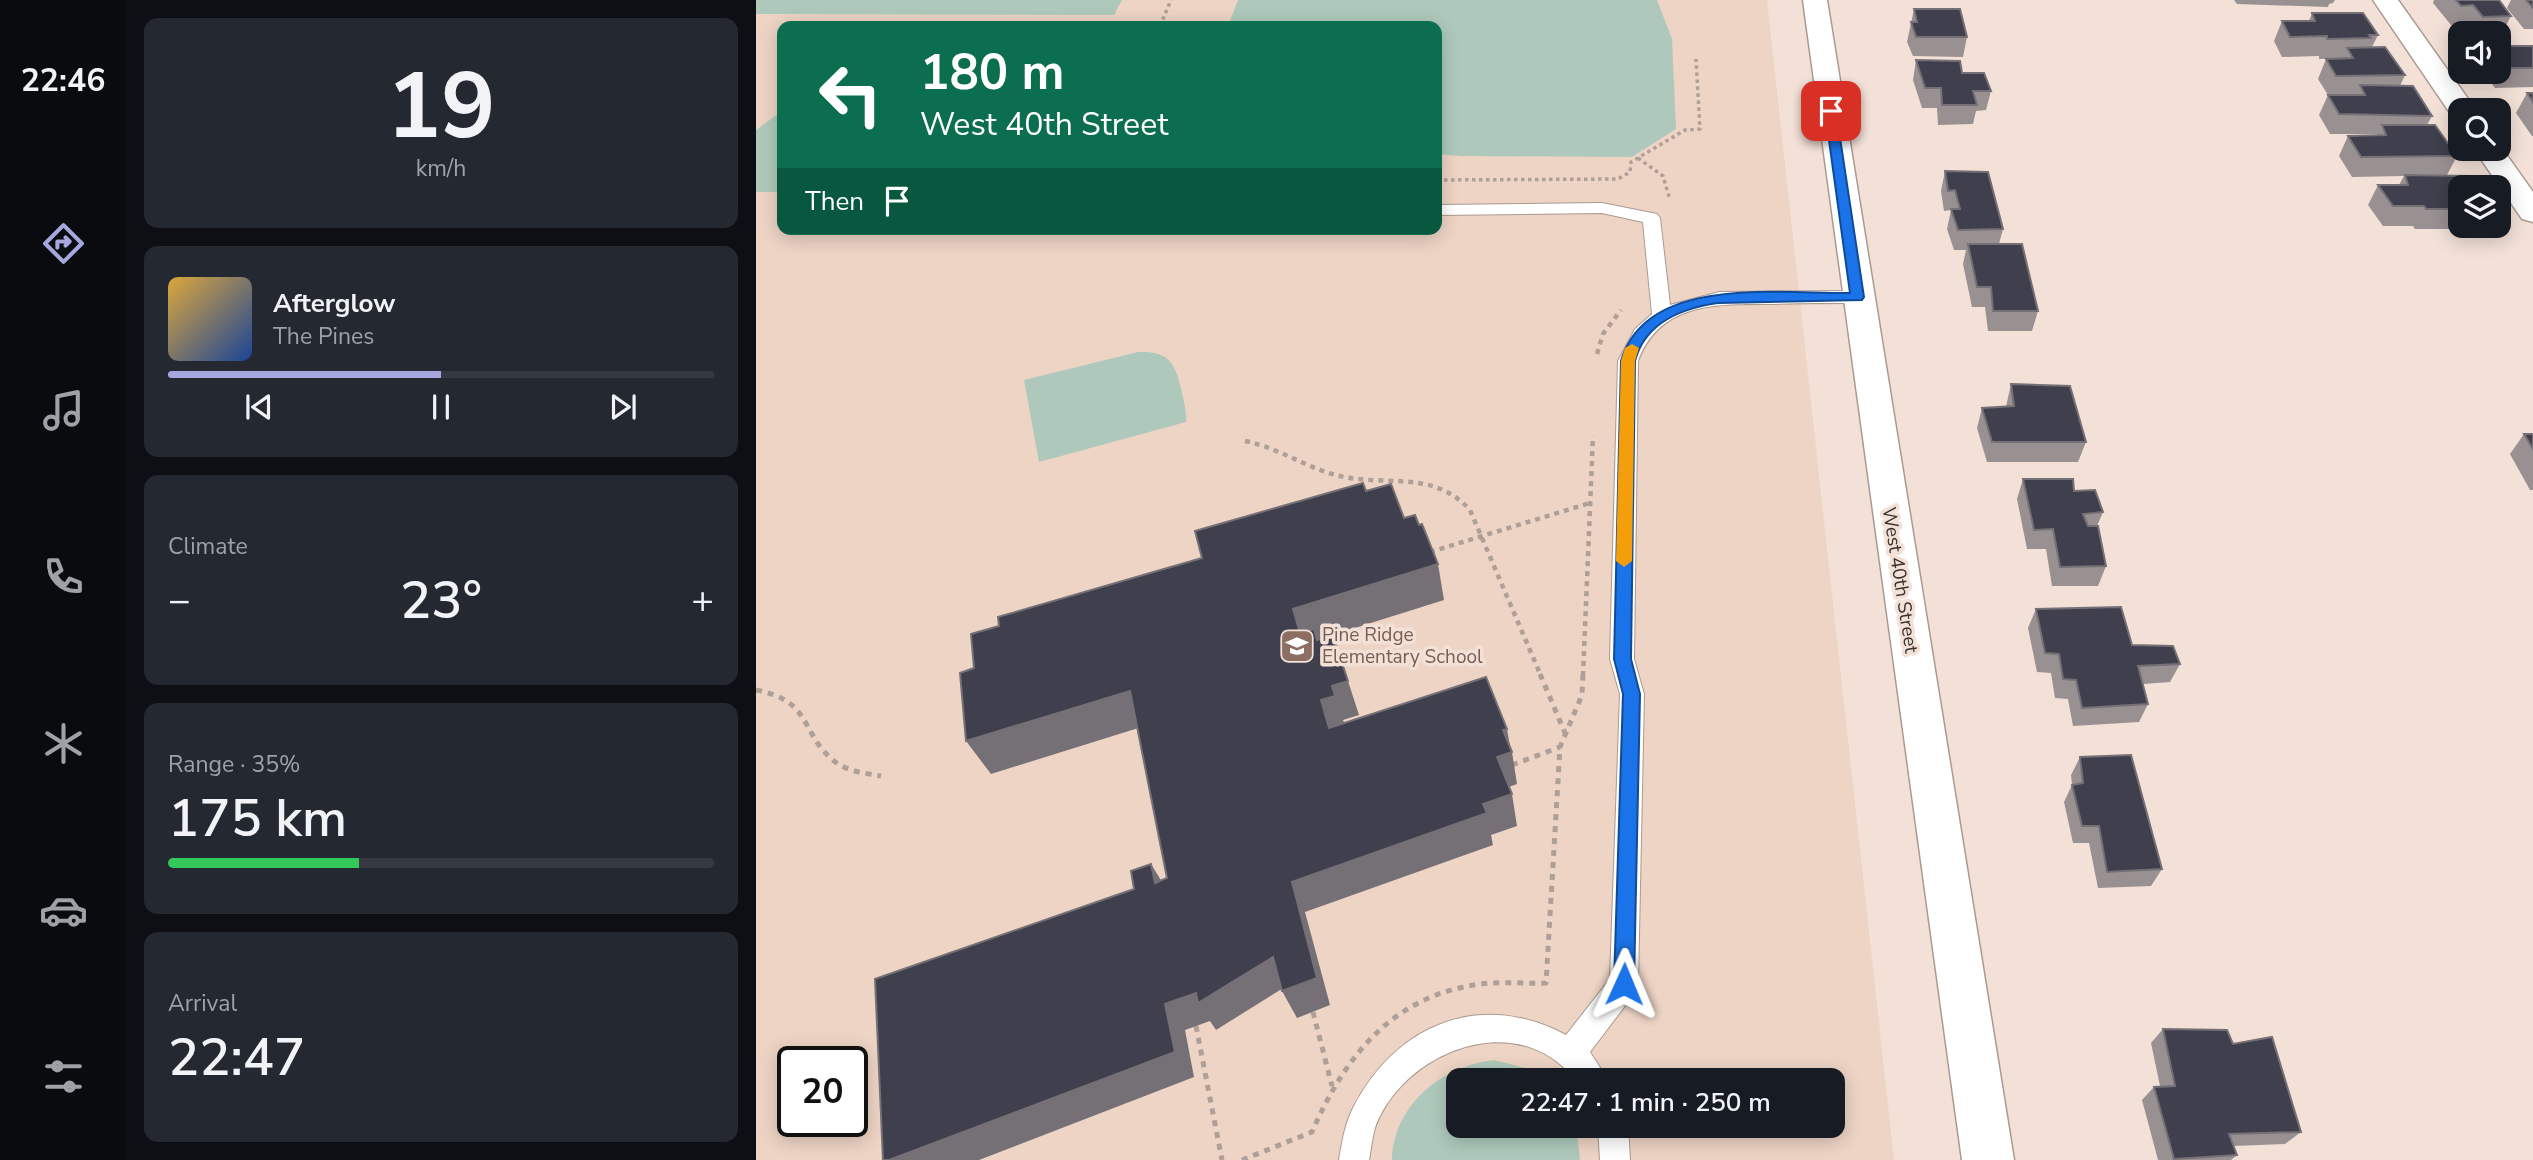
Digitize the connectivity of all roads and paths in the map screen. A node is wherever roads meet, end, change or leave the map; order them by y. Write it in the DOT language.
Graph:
graph roads {
  1 [pos="1171,0"];
  2 [pos="1815,0"];
  3 [pos="2385,0"];
  4 [pos="1162,21"];
  5 [pos="1696,59"];
  6 [pos="2454,98"];
  7 [pos="2499,161"];
  8 [pos="1442,180"];
  9 [pos="2524,187"];
  10 [pos="1442,210"];
  11 [pos="2533,213"];
  12 [pos="1659,289"];
  13 [pos="1857,297"];
  14 [pos="1662,315"];
  15 [pos="1596,362"];
  16 [pos="1593,426"];
  17 [pos="1245,441"];
  18 [pos="1590,503"];
  19 [pos="1481,537"];
  20 [pos="1423,554"];
  21 [pos="756,690"];
  22 [pos="1565,734"];
  23 [pos="1560,747"];
  24 [pos="1509,766"];
  25 [pos="881,776"];
  26 [pos="1313,1012"];
  27 [pos="1196,1026"];
  28 [pos="1571,1053"];
  29 [pos="1583,1068"];
  30 [pos="1332,1086"];
  31 [pos="1614,1138"];
  32 [pos="1222,1160"];
  33 [pos="1242,1160"];
  34 [pos="1354,1160"];
  35 [pos="1615,1160"];
  36 [pos="1989,1160"];
  1 -- 4 [label="path"];
  2 -- 13 [label="street, West 40th Street"];
  3 -- 6 [label="street"];
  5 -- 8 [label="path"];
  7 -- 9 [label="street"];
  9 -- 11 [label="street"];
  10 -- 12 [label="lane"];
  12 -- 14 [label="lane"];
  12 -- 15 [label="path"];
  13 -- 14 [label="lane"];
  13 -- 36 [label="street, West 40th Street"];
  14 -- 28 [label="lane"];
  16 -- 18 [label="path"];
  17 -- 19 [label="path"];
  18 -- 19 [label="path"];
  18 -- 22 [label="path"];
  19 -- 20 [label="path"];
  19 -- 22 [label="path"];
  21 -- 25 [label="path"];
  22 -- 23 [label="path"];
  23 -- 24 [label="path"];
  23 -- 30 [label="path"];
  26 -- 30 [label="path"];
  27 -- 32 [label="path"];
  28 -- 29 [label="lane"];
  28 -- 34 [label="lane"];
  30 -- 33 [label="path"];
  31 -- 35 [label="lane"];
}
